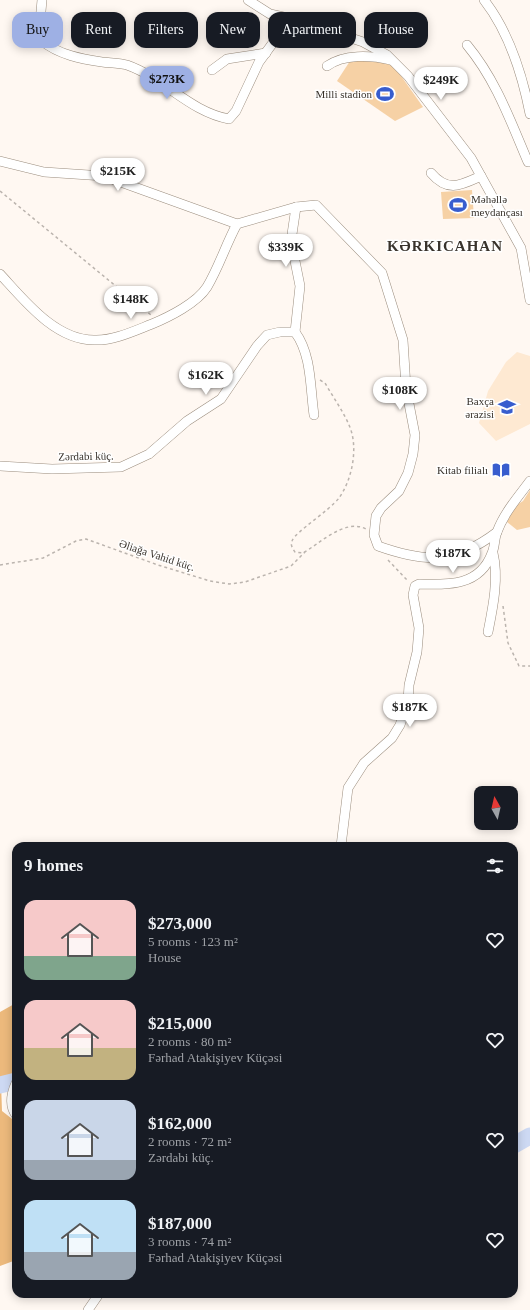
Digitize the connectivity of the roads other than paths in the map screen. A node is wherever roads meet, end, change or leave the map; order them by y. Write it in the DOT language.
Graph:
graph roads {
  1 [pos="42,0"];
  2 [pos="248,0"];
  3 [pos="484,0"];
  4 [pos="268,13"];
  5 [pos="356,39"];
  6 [pos="467,45"];
  7 [pos="270,48"];
  8 [pos="266,53"];
  9 [pos="392,60"];
  10 [pos="327,66"];
  11 [pos="212,70"];
  12 [pos="530,114"];
  13 [pos="0,161"];
  14 [pos="530,162"];
  15 [pos="431,173"];
  16 [pos="481,176"];
  17 [pos="296,207"];
  18 [pos="237,224"];
  19 [pos="0,274"];
  20 [pos="530,300"];
  21 [pos="295,332"];
  22 [pos="314,415"];
  23 [pos="0,466"];
  24 [pos="530,481"];
  25 [pos="497,532"];
  26 [pos="493,553"];
  27 [pos="488,632"];
  28 [pos="341,842"];
  29 [pos="12,1097"];
  30 [pos="12,1110"];
  31 [pos="96,1298"];
  32 [pos="88,1310"];
  1 -- 8 [label="street"];
  2 -- 4 [label="street"];
  3 -- 12 [label="street"];
  5 -- 9 [label="street"];
  6 -- 14 [label="street"];
  7 -- 8 [label="street"];
  8 -- 11 [label="street"];
  9 -- 10 [label="street"];
  9 -- 16 [label="street"];
  13 -- 18 [label="street"];
  15 -- 16 [label="street"];
  16 -- 20 [label="street"];
  17 -- 18 [label="street"];
  17 -- 21 [label="street"];
  17 -- 25 [label="street"];
  18 -- 19 [label="street"];
  21 -- 22 [label="street"];
  21 -- 23 [label="street, Zərdabi küç."];
  24 -- 25 [label="street"];
  25 -- 26 [label="street"];
  26 -- 27 [label="street"];
  26 -- 28 [label="street"];
  29 -- 30 [label="street"];
  31 -- 32 [label="street"];
}
